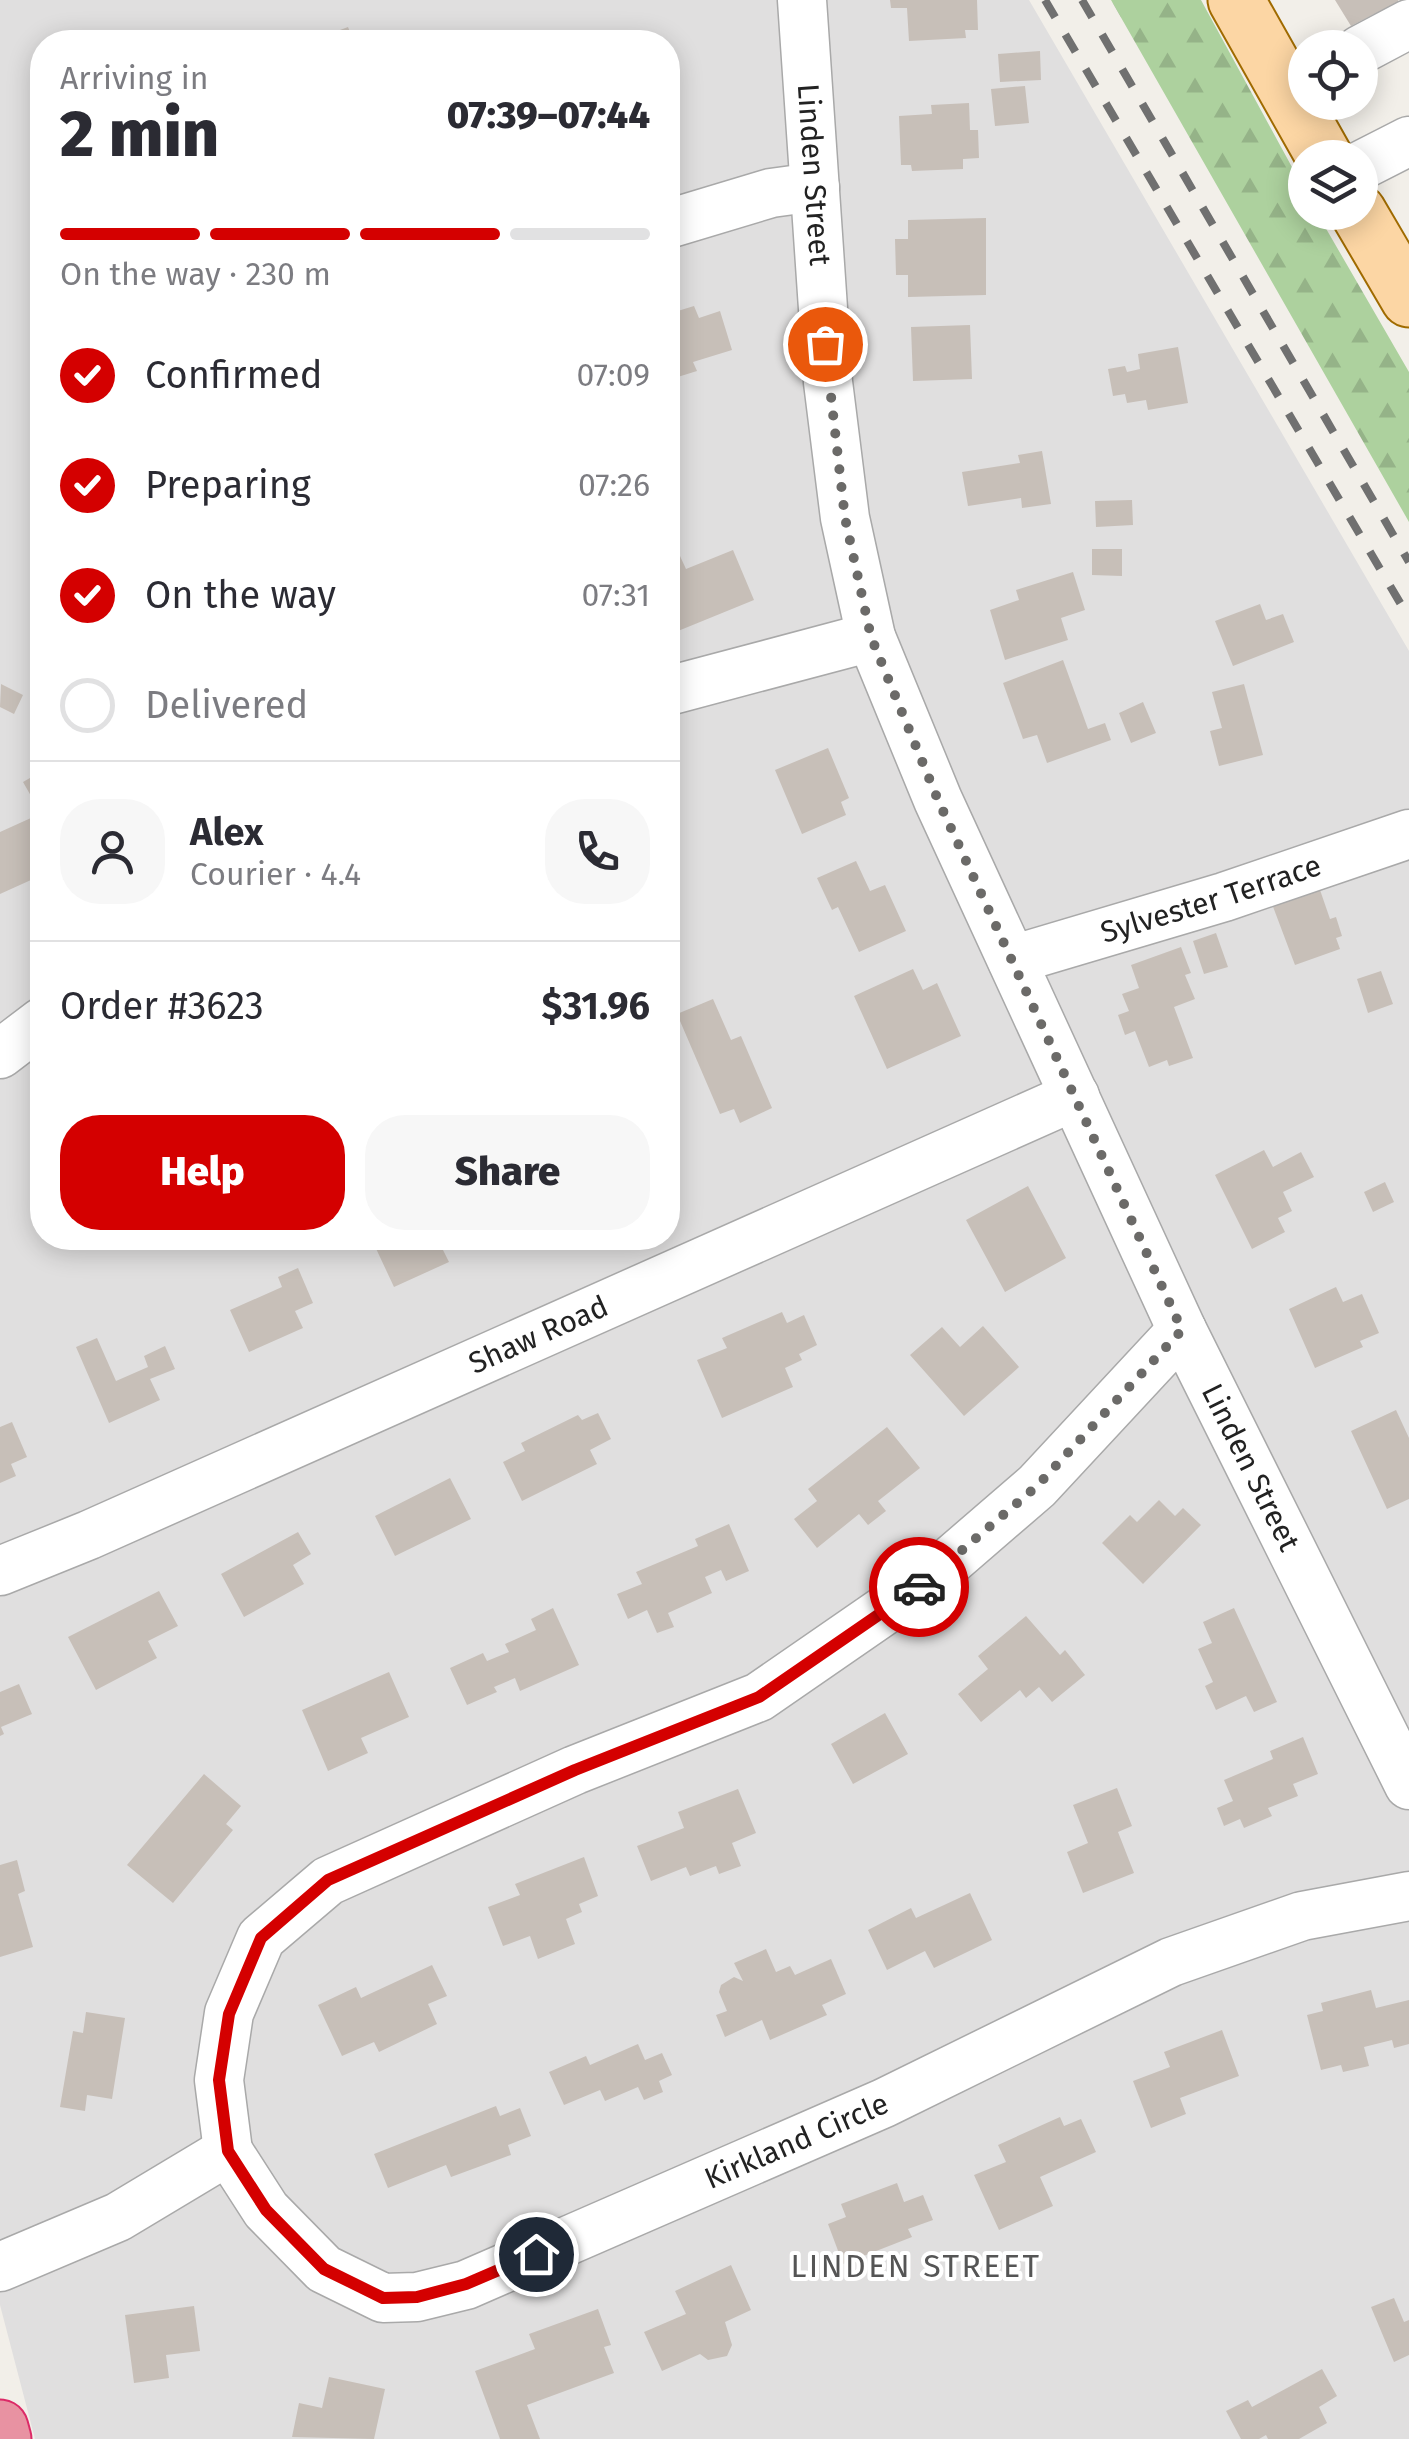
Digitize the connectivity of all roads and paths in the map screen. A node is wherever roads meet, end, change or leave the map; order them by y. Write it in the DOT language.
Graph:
graph roads {
  1 [pos="802,0"];
  2 [pos="1236,0"];
  3 [pos="1409,24"];
  4 [pos="1378,40"];
  5 [pos="1288,75"];
  6 [pos="1409,141"];
  7 [pos="1378,157"];
  8 [pos="816,187"];
  9 [pos="680,220"];
  10 [pos="1369,230"];
  11 [pos="1409,299"];
  12 [pos="871,637"];
  13 [pos="680,688"];
  14 [pos="1409,834"];
  15 [pos="1012,960"];
  16 [pos="30,1031"];
  17 [pos="0,1054"];
  18 [pos="1075,1096"];
  19 [pos="1182,1330"];
  20 [pos="0,1571"];
  21 [pos="1409,1785"];
  22 [pos="1409,1896"];
  23 [pos="228,2151"];
  24 [pos="0,2266"];
  25 [pos="0,2428"];
  26 [pos="3,2439"];
  1 -- 8 [label="street, Linden Street"];
  2 -- 5 [label="main road"];
  3 -- 4 [label="street"];
  6 -- 7 [label="street"];
  8 -- 9 [label="street"];
  8 -- 12 [label="street, Linden Street"];
  10 -- 11 [label="main road"];
  12 -- 13 [label="street"];
  12 -- 15 [label="street, Linden Street"];
  14 -- 15 [label="street, Sylvester Terrace"];
  15 -- 18 [label="street, Linden Street"];
  16 -- 17 [label="street"];
  18 -- 19 [label="street, Linden Street"];
  18 -- 20 [label="street, Shaw Road"];
  19 -- 21 [label="street, Linden Street"];
  19 -- 23 [label="street, Kirkland Circle"];
  22 -- 23 [label="street, Kirkland Circle"];
  23 -- 24 [label="street"];
  25 -- 26 [label="highway"];
}
